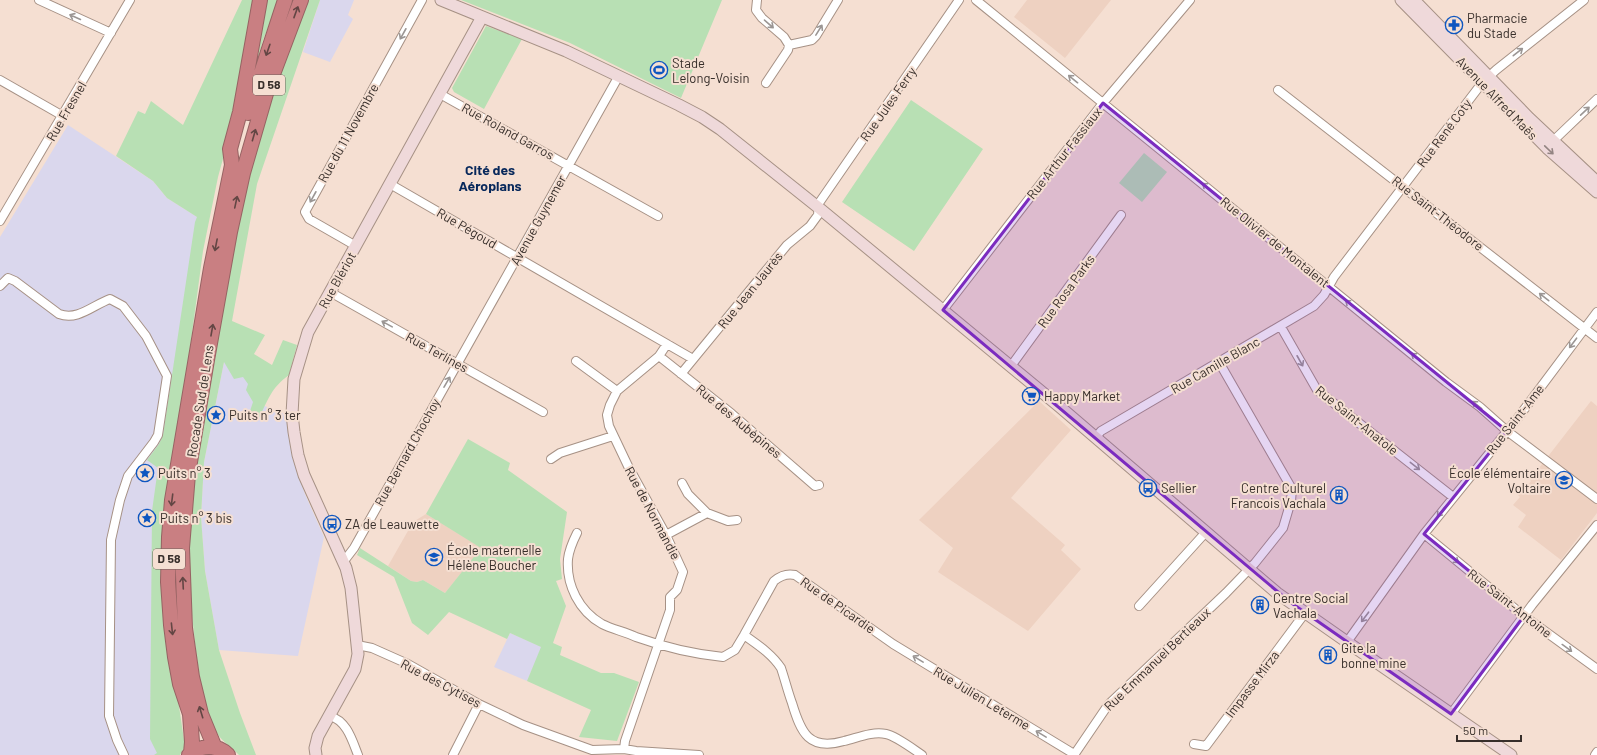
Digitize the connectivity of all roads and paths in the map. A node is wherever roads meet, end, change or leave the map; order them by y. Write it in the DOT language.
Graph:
graph roads {
  1 [pos="38,0"];
  2 [pos="130,0"];
  3 [pos="260,0"];
  4 [pos="285,0"];
  5 [pos="300,0"];
  6 [pos="422,0"];
  7 [pos="441,0"];
  8 [pos="757,0"];
  9 [pos="838,0"];
  10 [pos="959,0"];
  11 [pos="976,0"];
  12 [pos="1190,0"];
  13 [pos="1401,0"];
  14 [pos="1414,0"];
  15 [pos="1584,0"];
  16 [pos="482,17"];
  17 [pos="110,33"];
  18 [pos="789,45"];
  19 [pos="618,76"];
  20 [pos="0,80"];
  21 [pos="1485,80"];
  22 [pos="766,83"];
  23 [pos="1278,90"];
  24 [pos="440,94"];
  25 [pos="1597,99"];
  26 [pos="1103,103"];
  27 [pos="63,116"];
  28 [pos="1553,141"];
  29 [pos="568,165"];
  30 [pos="238,169"];
  31 [pos="1596,179"];
  32 [pos="390,184"];
  33 [pos="1403,186"];
  34 [pos="1597,192"];
  35 [pos="0,202"];
  36 [pos="8,207"];
  37 [pos="819,208"];
  38 [pos="1121,215"];
  39 [pos="658,216"];
  40 [pos="0,221"];
  41 [pos="356,246"];
  42 [pos="517,257"];
  43 [pos="0,286"];
  44 [pos="1329,286"];
  45 [pos="330,292"];
  46 [pos="943,310"];
  47 [pos="1597,312"];
  48 [pos="1281,327"];
  49 [pos="1585,328"];
  50 [pos="1597,338"];
  51 [pos="667,344"];
  52 [pos="659,356"];
  53 [pos="693,359"];
  54 [pos="576,361"];
  55 [pos="1219,362"];
  56 [pos="458,364"];
  57 [pos="1011,366"];
  58 [pos="682,374"];
  59 [pos="617,391"];
  60 [pos="543,412"];
  61 [pos="1506,431"];
  62 [pos="613,436"];
  63 [pos="1096,437"];
  64 [pos="551,459"];
  65 [pos="682,482"];
  66 [pos="819,485"];
  67 [pos="1453,497"];
  68 [pos="1597,500"];
  69 [pos="707,513"];
  70 [pos="737,520"];
  71 [pos="1596,528"];
  72 [pos="1206,532"];
  73 [pos="577,533"];
  74 [pos="1424,534"];
  75 [pos="666,535"];
  76 [pos="344,561"];
  77 [pos="1249,569"];
  78 [pos="1139,606"];
  79 [pos="1305,613"];
  80 [pos="1524,616"];
  81 [pos="744,635"];
  82 [pos="890,642"];
  83 [pos="1347,642"];
  84 [pos="658,644"];
  85 [pos="357,645"];
  86 [pos="1597,669"];
  87 [pos="479,704"];
  88 [pos="1451,714"];
  89 [pos="330,716"];
  90 [pos="1194,744"];
  91 [pos="216,748"];
  92 [pos="624,749"];
  93 [pos="591,752"];
  94 [pos="1597,752"];
  95 [pos="190,754"];
  96 [pos="1074,754"];
  97 [pos="124,755"];
  98 [pos="228,755"];
  99 [pos="316,755"];
  100 [pos="358,755"];
  101 [pos="453,755"];
  102 [pos="699,755"];
  103 [pos="922,755"];
  104 [pos="1511,755"];
  105 [pos="1594,755"];
  17 -- 1 [label="street, one-way"];
  2 -- 17 [label="street, Rue Fresnel"];
  3 -- 30 [label="highway"];
  4 -- 30 [label="highway, D 58, one-way"];
  30 -- 5 [label="highway, D 58, one-way"];
  6 -- 41 [label="street, Rue du 11 Novembre, one-way"];
  7 -- 16 [label="street"];
  8 -- 18 [label="street, one-way"];
  18 -- 9 [label="street, one-way"];
  10 -- 37 [label="street, Rue Jules Ferry"];
  26 -- 11 [label="street, one-way"];
  12 -- 26 [label="street, Rue Arthur Fassiaux"];
  13 -- 21 [label="street, Avenue Alfred Maës"];
  14 -- 21 [label="street, Avenue Alfred Maës"];
  21 -- 15 [label="street, Rue René Coty, one-way"];
  16 -- 19 [label="street"];
  16 -- 24 [label="street, Rue Blériot"];
  17 -- 27 [label="street, Rue Fresnel"];
  18 -- 22 [label="street"];
  19 -- 29 [label="street, Avenue Guynemer"];
  19 -- 37 [label="street"];
  20 -- 27 [label="street"];
  21 -- 28 [label="street, Avenue Alfred Maës"];
  21 -- 33 [label="street, Rue René Coty"];
  21 -- 34 [label="street, Avenue Alfred Maës, one-way"];
  23 -- 33 [label="street, Rue Saint-Théodore"];
  24 -- 29 [label="street, Rue Roland Garros"];
  24 -- 32 [label="street, Rue Blériot"];
  28 -- 25 [label="street, one-way"];
  44 -- 26 [label="street, Rue Olivier de Montalent, one-way"];
  26 -- 46 [label="street, Rue Arthur Fassiaux"];
  27 -- 36 [label="street, Rue Fresnel"];
  28 -- 31 [label="street, Avenue Alfred Maës"];
  29 -- 39 [label="street, Rue Roland Garros"];
  29 -- 42 [label="street, Avenue Guynemer"];
  91 -- 30 [label="highway, Rocade Sud de Lens / D 58, one-way"];
  30 -- 95 [label="highway, Rocade Sud de Lens / D 58, one-way"];
  32 -- 41 [label="street, Rue Blériot"];
  32 -- 42 [label="street, Rue Pégoud"];
  33 -- 44 [label="street, Rue René Coty"];
  49 -- 33 [label="street, Rue Saint-Théodore, one-way"];
  35 -- 36 [label="street"];
  36 -- 40 [label="street, Rue Fresnel"];
  37 -- 46 [label="street"];
  37 -- 53 [label="street, Rue Jean Jaurès"];
  38 -- 57 [label="street, Rue Rosa Parks"];
  41 -- 45 [label="street, Rue Blériot"];
  42 -- 51 [label="street, Rue Pégoud"];
  42 -- 56 [label="street, Avenue Guynemer"];
  43 -- 97 [label="street"];
  44 -- 48 [label="street, Rue Camille Blanc"];
  61 -- 44 [label="street, Rue Olivier de Montalent, one-way"];
  56 -- 45 [label="street, Rue Terlines, one-way"];
  45 -- 76 [label="street, Rue Blériot"];
  46 -- 57 [label="street"];
  47 -- 49 [label="street, Rue Saint-Ame"];
  48 -- 55 [label="street, Rue Camille Blanc"];
  48 -- 67 [label="street, Rue Saint-Anatole, one-way"];
  49 -- 50 [label="street, Rue Saint-Théodore"];
  49 -- 61 [label="street, Rue Saint-Ame, one-way"];
  51 -- 52 [label="street"];
  51 -- 53 [label="street, Rue Pégoud"];
  52 -- 58 [label="street, Rue des Aubépines"];
  52 -- 59 [label="street"];
  53 -- 58 [label="street, Rue Jean Jaurès"];
  54 -- 59 [label="street"];
  55 -- 63 [label="street, Rue Camille Blanc"];
  55 -- 77 [label="street, Rue Emmanuel Bertieaux"];
  56 -- 60 [label="street, Rue Terlines"];
  76 -- 56 [label="street, Rue Bernard Chochoy, one-way"];
  57 -- 63 [label="street"];
  58 -- 66 [label="street, Rue des Aubépines"];
  59 -- 62 [label="street, Rue de Normandie"];
  61 -- 67 [label="street, Rue Saint-Ame"];
  61 -- 68 [label="street, Rue Olivier de Montalent"];
  62 -- 64 [label="street"];
  62 -- 75 [label="street, Rue de Normandie"];
  63 -- 72 [label="street"];
  65 -- 69 [label="street"];
  67 -- 74 [label="street, Rue Saint-Ame, one-way"];
  69 -- 70 [label="street"];
  69 -- 75 [label="street"];
  71 -- 80 [label="street"];
  72 -- 77 [label="street"];
  72 -- 78 [label="street"];
  73 -- 84 [label="street, Rue de Picardie"];
  74 -- 80 [label="street, Rue Saint-Antoine, one-way"];
  74 -- 83 [label="street, Rue Saint-Ame, one-way"];
  75 -- 84 [label="street, Rue de Normandie"];
  76 -- 85 [label="street, Rue Blériot"];
  77 -- 79 [label="street"];
  77 -- 96 [label="street, Rue Emmanuel Bertieaux"];
  79 -- 83 [label="street"];
  79 -- 90 [label="street, Impasse Mirza"];
  80 -- 86 [label="street, Rue Saint-Antoine, one-way"];
  80 -- 88 [label="street"];
  81 -- 82 [label="street, Rue de Picardie"];
  81 -- 84 [label="street, Rue de Picardie"];
  81 -- 103 [label="street"];
  96 -- 82 [label="street, Rue Julien Leterme, one-way"];
  83 -- 88 [label="street"];
  84 -- 92 [label="street, Rue de Normandie"];
  85 -- 87 [label="street, Rue des Cytises"];
  85 -- 89 [label="street, Rue Blériot"];
  87 -- 93 [label="street, Rue des Cytises"];
  87 -- 101 [label="street"];
  88 -- 104 [label="street"];
  89 -- 99 [label="street, Rue Blériot"];
  89 -- 100 [label="street"];
  91 -- 95 [label="highway"];
  91 -- 98 [label="highway"];
  92 -- 93 [label="street"];
  92 -- 102 [label="street"];
  94 -- 105 [label="street"];
}
